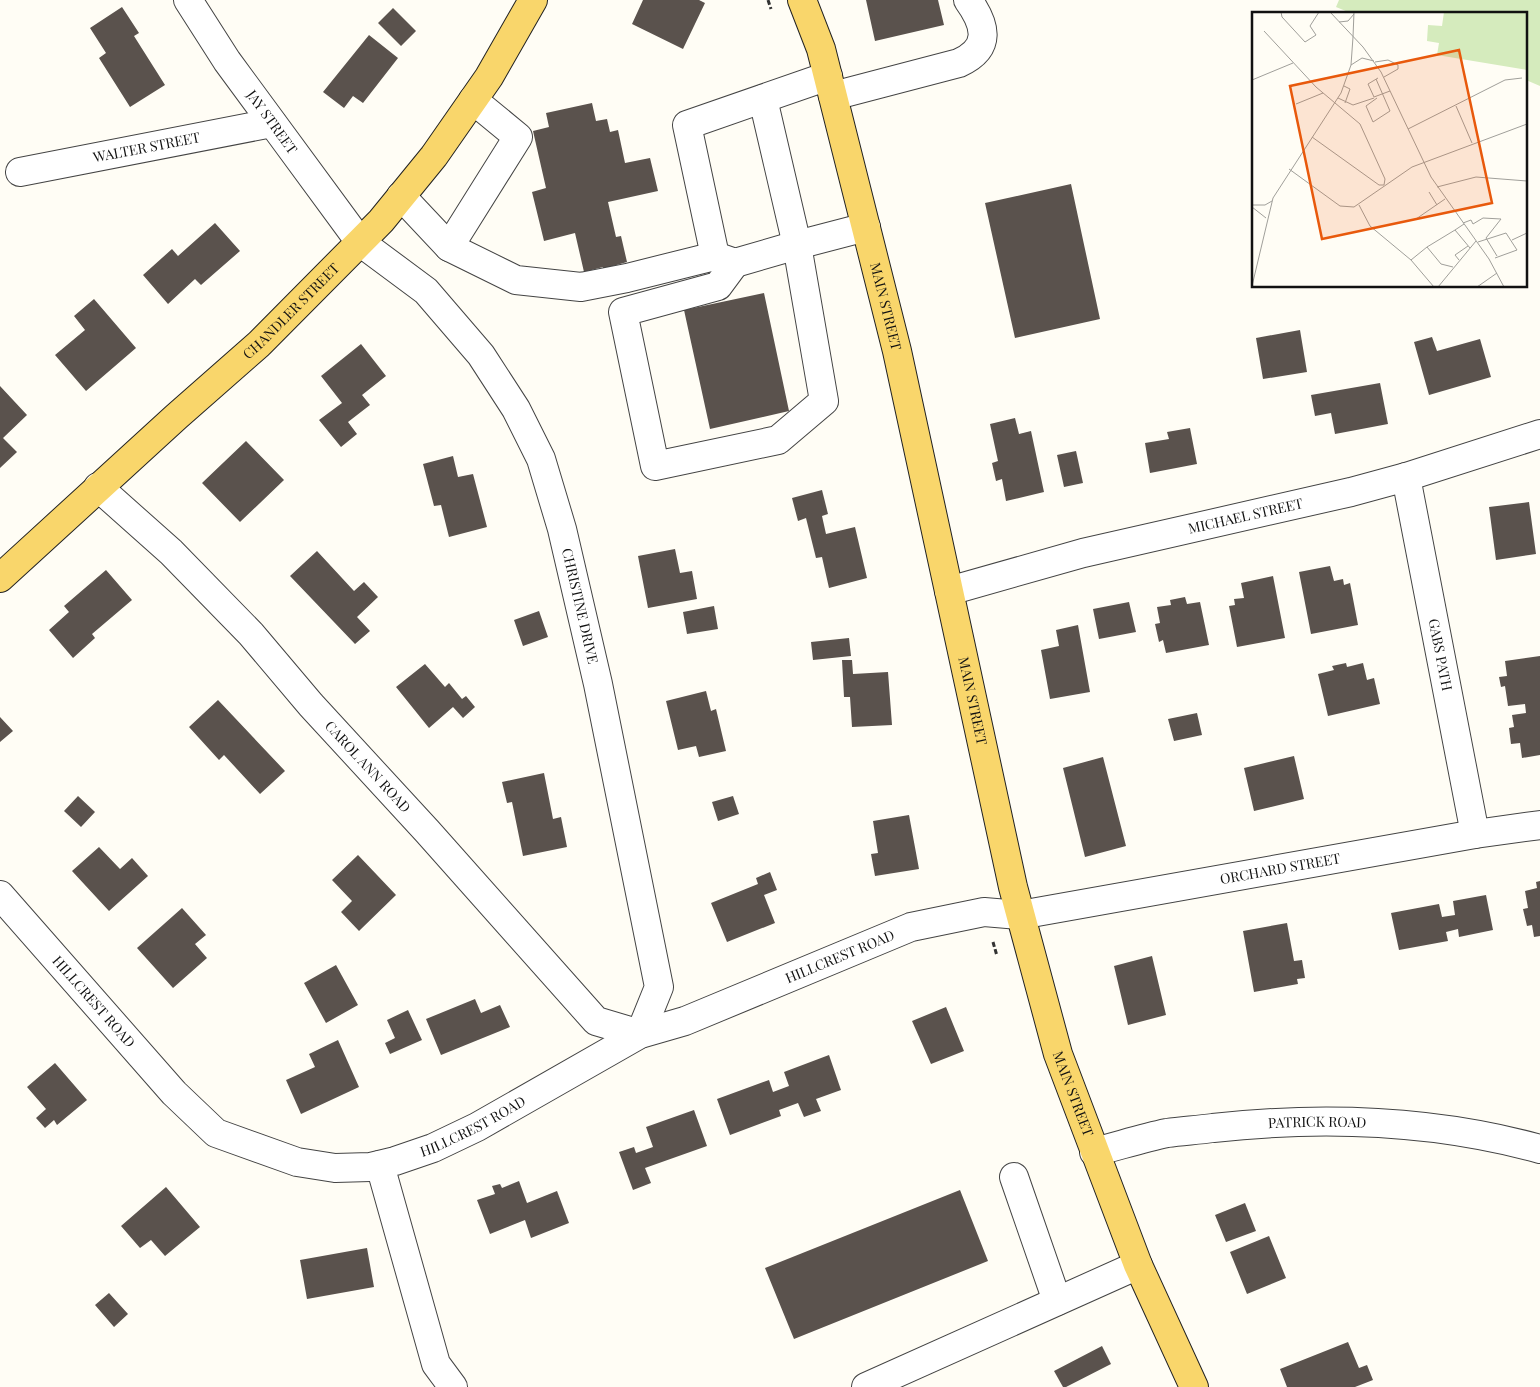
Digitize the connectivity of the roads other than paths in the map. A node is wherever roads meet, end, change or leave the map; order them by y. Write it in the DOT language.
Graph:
graph roads {
  1 [pos="188,0"];
  2 [pos="532,0"];
  3 [pos="802,0"];
  4 [pos="968,0"];
  5 [pos="830,86"];
  6 [pos="763,98"];
  7 [pos="473,100"];
  8 [pos="272,123"];
  9 [pos="20,172"];
  10 [pos="402,196"];
  11 [pos="866,227"];
  12 [pos="360,242"];
  13 [pos="797,245"];
  14 [pos="449,247"];
  15 [pos="725,260"];
  16 [pos="1540,434"];
  17 [pos="1406,477"];
  18 [pos="98,487"];
  19 [pos="0,578"];
  20 [pos="949,591"];
  21 [pos="1540,825"];
  22 [pos="1475,834"];
  23 [pos="0,895"];
  24 [pos="1020,915"];
  25 [pos="640,1034"];
  26 [pos="1540,1149"];
  27 [pos="1094,1152"];
  28 [pos="380,1164"];
  29 [pos="1014,1177"];
  30 [pos="1138,1265"];
  31 [pos="1057,1301"];
  32 [pos="453,1387"];
  33 [pos="866,1387"];
  34 [pos="1194,1387"];
  1 -- 8 [label="street, JAY STREET"];
  2 -- 7 [label="main road, CHANDLER STREET"];
  3 -- 5 [label="main road, MAIN STREET"];
  4 -- 5 [label="street"];
  5 -- 6 [label="street"];
  5 -- 11 [label="main road, MAIN STREET"];
  6 -- 13 [label="street"];
  6 -- 15 [label="street"];
  7 -- 10 [label="main road, CHANDLER STREET"];
  7 -- 14 [label="street"];
  8 -- 9 [label="street, WALTER STREET"];
  8 -- 12 [label="street, JAY STREET"];
  10 -- 12 [label="main road, CHANDLER STREET"];
  10 -- 14 [label="street"];
  11 -- 13 [label="street"];
  11 -- 20 [label="main road, MAIN STREET"];
  12 -- 18 [label="main road, CHANDLER STREET"];
  12 -- 25 [label="street, CHRISTINE DRIVE"];
  13 -- 15 [label="street"];
  13 -- 15 [label="street"];
  14 -- 15 [label="street"];
  16 -- 17 [label="street, MICHAEL STREET"];
  17 -- 20 [label="street, MICHAEL STREET"];
  17 -- 22 [label="street, GABS PATH"];
  18 -- 19 [label="main road, CHANDLER STREET"];
  18 -- 25 [label="street, CAROL ANN ROAD"];
  20 -- 24 [label="main road, MAIN STREET"];
  21 -- 22 [label="street, ORCHARD STREET"];
  22 -- 24 [label="street, ORCHARD STREET"];
  23 -- 28 [label="street, HILLCREST ROAD"];
  24 -- 25 [label="street, HILLCREST ROAD"];
  24 -- 27 [label="main road, MAIN STREET"];
  25 -- 28 [label="street, HILLCREST ROAD"];
  26 -- 27 [label="street, PATRICK ROAD"];
  27 -- 30 [label="main road, MAIN STREET"];
  28 -- 32 [label="street"];
  29 -- 31 [label="street"];
  30 -- 31 [label="street"];
  30 -- 34 [label="main road, MAIN STREET"];
  31 -- 33 [label="street"];
}
